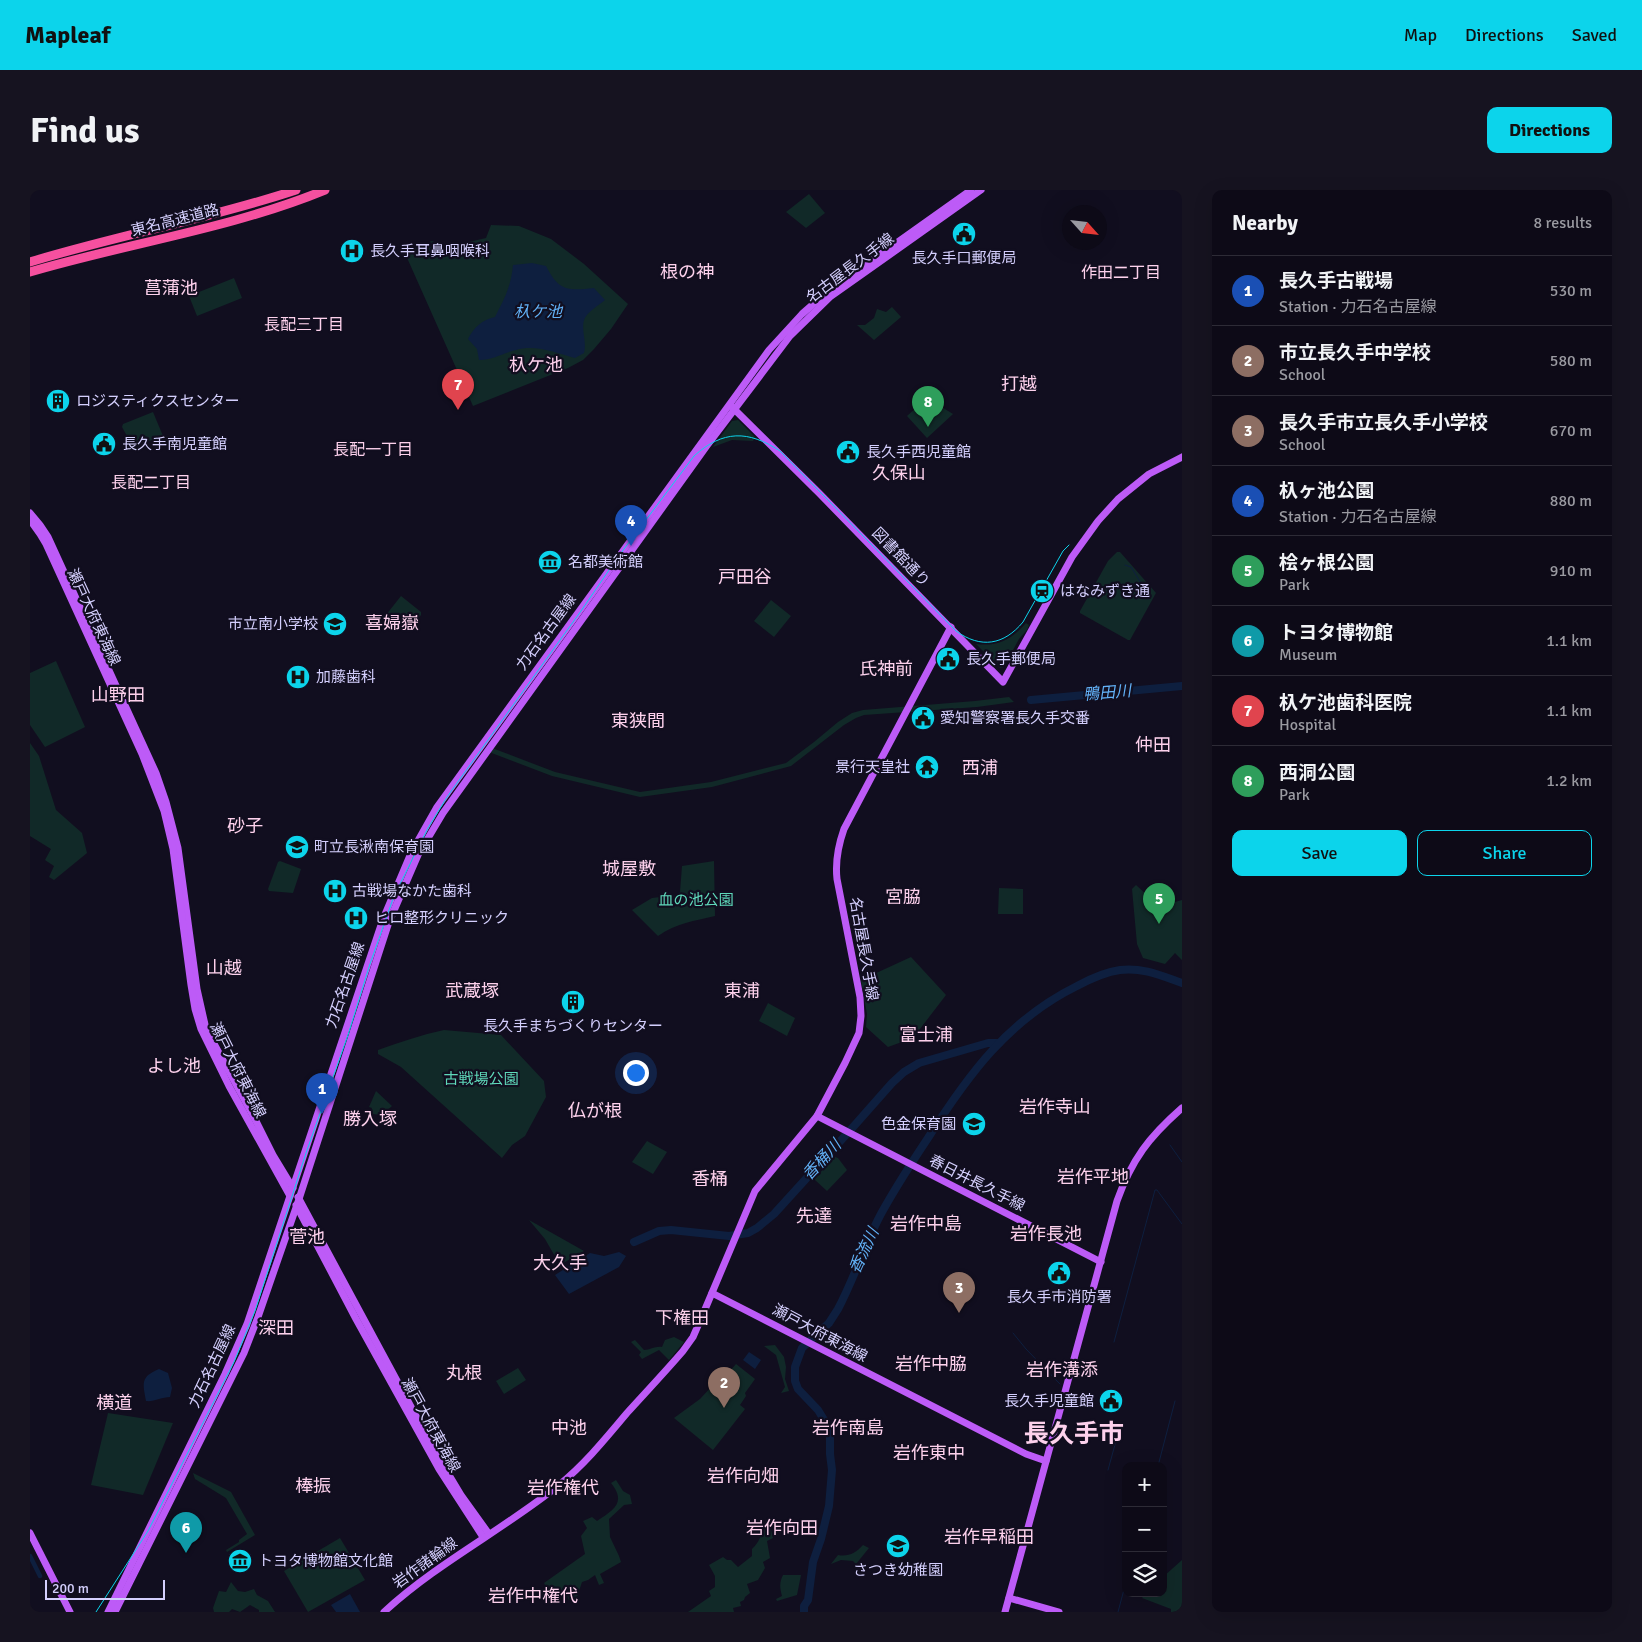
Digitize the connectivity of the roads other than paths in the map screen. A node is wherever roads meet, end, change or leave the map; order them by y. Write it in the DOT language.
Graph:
graph roads {
  1 [pos="296,190"];
  2 [pos="325,190"];
  3 [pos="971,190"];
  4 [pos="981,190"];
  5 [pos="30,262"];
  6 [pos="30,272"];
  7 [pos="733,405"];
  8 [pos="1182,456"];
  9 [pos="30,513"];
  10 [pos="30,520"];
  11 [pos="951,627"];
  12 [pos="1182,1108"];
  13 [pos="817,1116"];
  14 [pos="293,1187"];
  15 [pos="290,1195"];
  16 [pos="298,1202"];
  17 [pos="1101,1262"];
  18 [pos="712,1293"];
  19 [pos="1046,1461"];
  20 [pos="30,1533"];
  21 [pos="486,1536"];
  22 [pos="1009,1598"];
  23 [pos="70,1612"];
  24 [pos="108,1612"];
  25 [pos="115,1612"];
  26 [pos="384,1612"];
  27 [pos="1005,1612"];
  28 [pos="1060,1612"];
  1 -- 5 [label="highway, 東名高速道路"];
  2 -- 6 [label="highway, 東名高速道路"];
  3 -- 7 [label="main road, 名古屋長久手線"];
  4 -- 7 [label="main road, 名古屋長久手線"];
  7 -- 11 [label="main road, 図書館通り"];
  7 -- 14 [label="main road, 力石名古屋線"];
  7 -- 16 [label="main road, 力石名古屋線"];
  8 -- 11 [label="main road, 図書館通り"];
  9 -- 14 [label="main road, 瀬戸大府東海線"];
  10 -- 15 [label="main road, 瀬戸大府東海線"];
  11 -- 13 [label="main road, 名古屋長久手線"];
  12 -- 17 [label="main road"];
  13 -- 17 [label="main road, 春日井長久手線"];
  13 -- 18 [label="main road, 名古屋長久手線"];
  14 -- 15 [label="main road, 力石名古屋線"];
  14 -- 16 [label="main road, 瀬戸大府東海線"];
  15 -- 16 [label="main road, 瀬戸大府東海線"];
  15 -- 24 [label="main road, 力石名古屋線"];
  16 -- 21 [label="main road, 瀬戸大府東海線"];
  16 -- 25 [label="main road, 力石名古屋線"];
  17 -- 19 [label="main road"];
  18 -- 19 [label="main road, 瀬戸大府東海線"];
  18 -- 21 [label="main road"];
  19 -- 22 [label="main road"];
  20 -- 23 [label="main road"];
  21 -- 26 [label="main road, 岩作諸輪線"];
  22 -- 27 [label="main road"];
  22 -- 28 [label="main road"];
}
